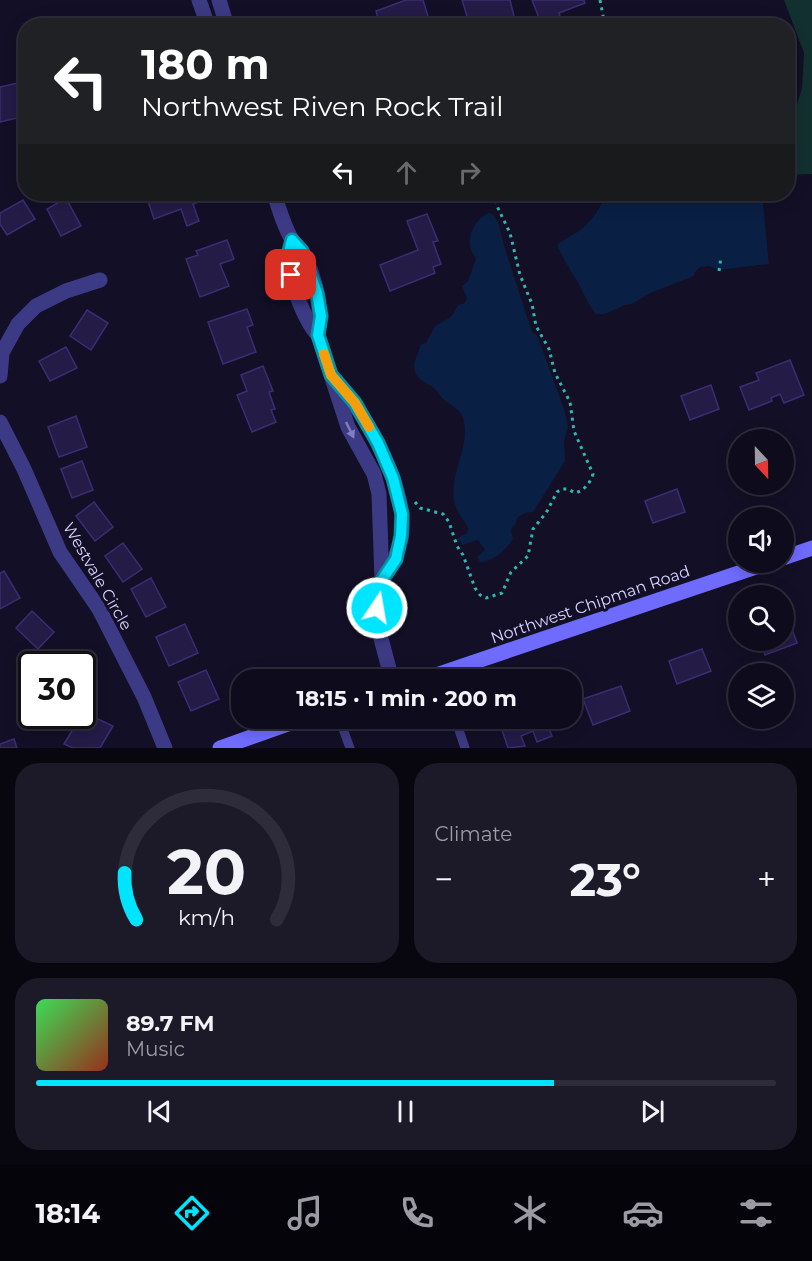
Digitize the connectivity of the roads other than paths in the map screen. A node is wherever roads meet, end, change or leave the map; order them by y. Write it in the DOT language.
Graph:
graph roads {
  1 [pos="199,0"];
  2 [pos="219,0"];
  3 [pos="205,18"];
  4 [pos="225,18"];
  5 [pos="277,201"];
  6 [pos="100,280"];
  7 [pos="331,375"];
  8 [pos="0,376"];
  9 [pos="0,422"];
  10 [pos="812,548"];
  11 [pos="794,554"];
  12 [pos="739,573"];
  13 [pos="382,580"];
  14 [pos="389,669"];
  15 [pos="461,669"];
  16 [pos="274,729"];
  17 [pos="343,729"];
  18 [pos="459,729"];
  19 [pos="165,748"];
  20 [pos="220,748"];
  21 [pos="350,748"];
  22 [pos="465,748"];
  1 -- 3 [label="street"];
  2 -- 4 [label="street"];
  5 -- 7 [label="street"];
  6 -- 8 [label="street"];
  7 -- 13 [label="street, one-way"];
  7 -- 13 [label="street"];
  9 -- 19 [label="street, Westvale Circle"];
  10 -- 11 [label="main road"];
  12 -- 15 [label="main road, Northwest Chipman Road"];
  13 -- 14 [label="street"];
  16 -- 20 [label="main road"];
  17 -- 21 [label="lane"];
  18 -- 22 [label="lane"];
}
